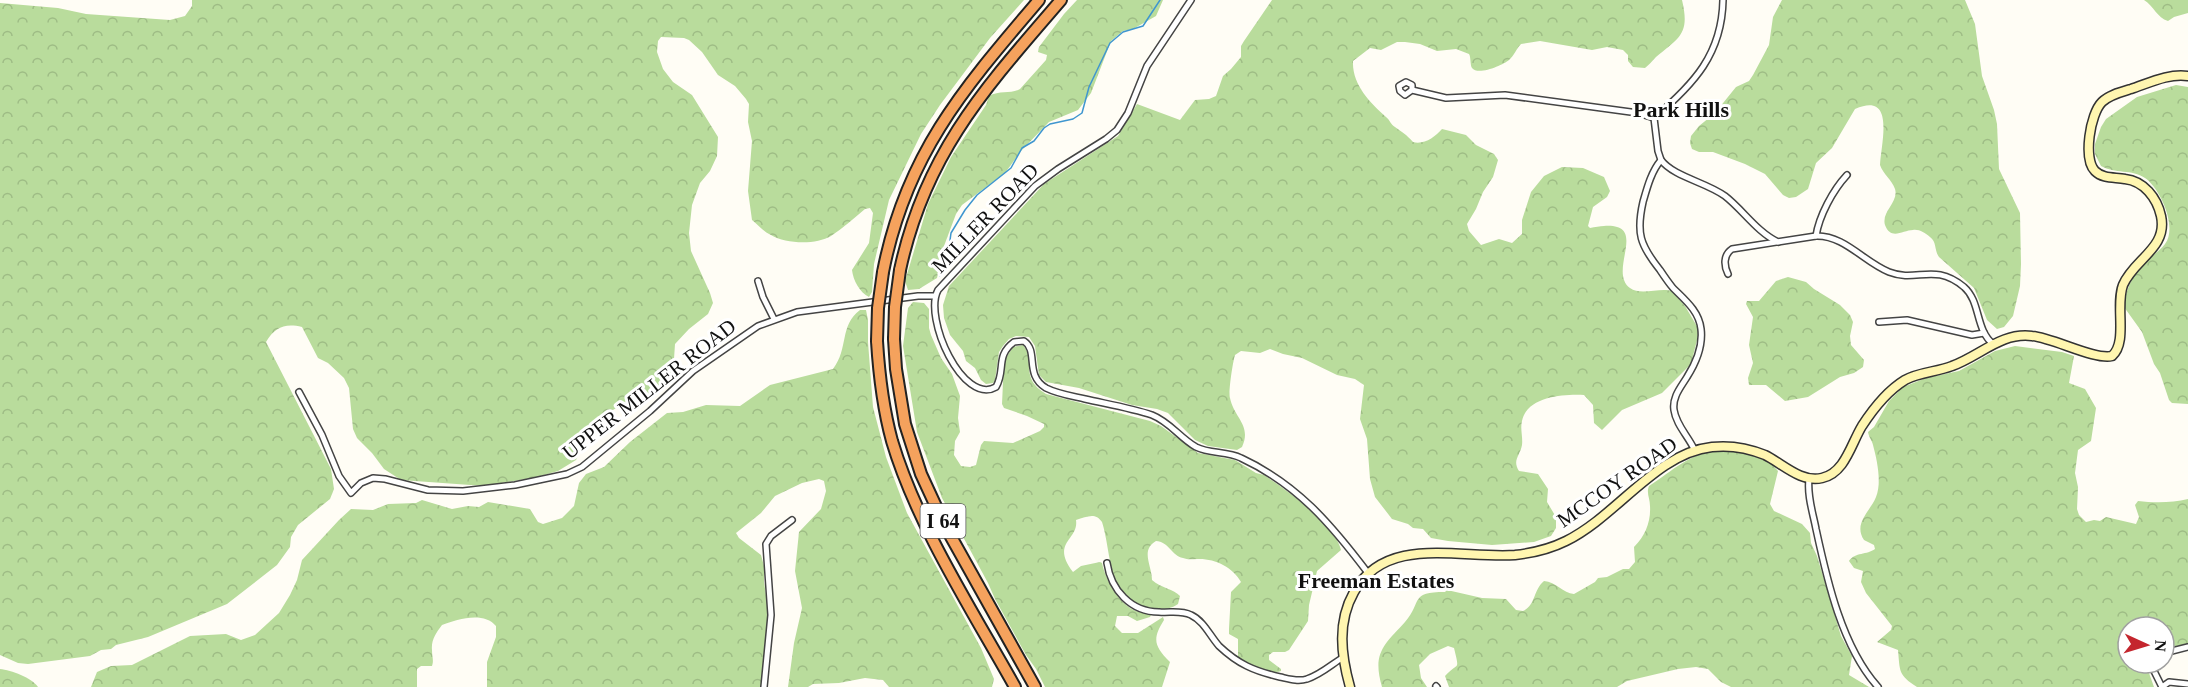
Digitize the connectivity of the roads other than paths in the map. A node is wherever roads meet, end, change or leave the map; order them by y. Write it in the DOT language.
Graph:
graph roads {
  1 [pos="1039,0"];
  2 [pos="1061,0"];
  3 [pos="1191,0"];
  4 [pos="1723,0"];
  5 [pos="2188,76"];
  6 [pos="1412,90"];
  7 [pos="1654,118"];
  8 [pos="1661,160"];
  9 [pos="1847,175"];
  10 [pos="1816,236"];
  11 [pos="1778,242"];
  12 [pos="1728,274"];
  13 [pos="758,281"];
  14 [pos="935,296"];
  15 [pos="774,319"];
  16 [pos="1879,322"];
  17 [pos="1984,333"];
  18 [pos="1993,344"];
  19 [pos="299,392"];
  20 [pos="1695,451"];
  21 [pos="1809,479"];
  22 [pos="792,520"];
  23 [pos="1107,563"];
  24 [pos="1368,573"];
  25 [pos="1342,658"];
  26 [pos="2188,684"];
  27 [pos="764,687"];
  28 [pos="1016,687"];
  29 [pos="1035,687"];
  30 [pos="1350,687"];
  31 [pos="1878,687"];
  32 [pos="2162,687"];
  1 -- 28 [label="highway, I 64, bridge"];
  2 -- 29 [label="highway, I 64, bridge"];
  3 -- 14 [label="street, MILLER ROAD"];
  4 -- 7 [label="street"];
  5 -- 18 [label="street"];
  6 -- 7 [label="street"];
  7 -- 8 [label="street"];
  8 -- 11 [label="street"];
  8 -- 20 [label="street"];
  9 -- 10 [label="street"];
  10 -- 11 [label="street"];
  10 -- 17 [label="street"];
  11 -- 12 [label="street"];
  13 -- 15 [label="street"];
  14 -- 15 [label="street, UPPER MILLER ROAD"];
  14 -- 24 [label="street"];
  15 -- 19 [label="street, UPPER MILLER ROAD"];
  16 -- 17 [label="street"];
  17 -- 18 [label="street"];
  18 -- 21 [label="street"];
  20 -- 21 [label="street, MCCOY ROAD"];
  20 -- 24 [label="street, MCCOY ROAD"];
  21 -- 31 [label="street"];
  22 -- 27 [label="street"];
  23 -- 25 [label="street"];
  24 -- 25 [label="street, MCCOY ROAD"];
  25 -- 30 [label="street, MCCOY ROAD"];
  26 -- 32 [label="street"];
}
